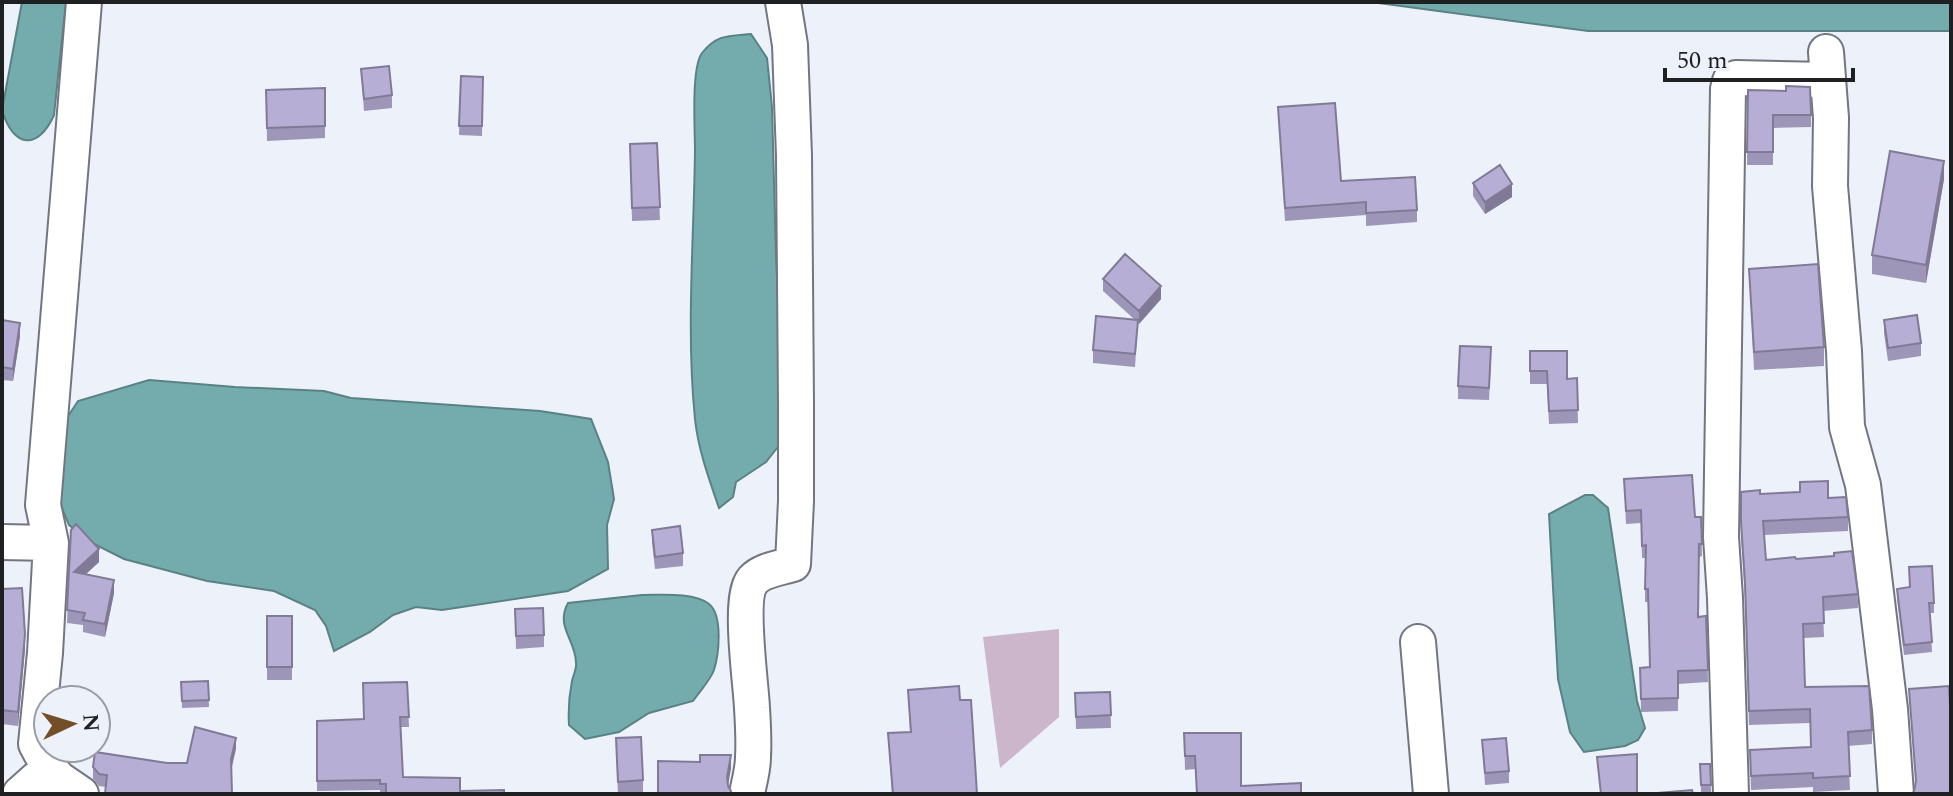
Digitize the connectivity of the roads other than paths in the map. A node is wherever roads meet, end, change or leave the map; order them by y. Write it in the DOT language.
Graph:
graph roads {
  1 [pos="84,2"];
  2 [pos="783,2"];
  3 [pos="2,542"];
  4 [pos="51,543"];
  5 [pos="1418,642"];
  6 [pos="49,768"];
  7 [pos="20,794"];
  8 [pos="81,794"];
  9 [pos="747,794"];
  10 [pos="1431,794"];
  11 [pos="1731,794"];
  12 [pos="1896,794"];
  1 -- 4 [label="street"];
  2 -- 9 [label="street"];
  3 -- 4 [label="street"];
  4 -- 6 [label="street"];
  5 -- 10 [label="street"];
  6 -- 7 [label="street"];
  6 -- 8 [label="street"];
  11 -- 12 [label="street"];
}
